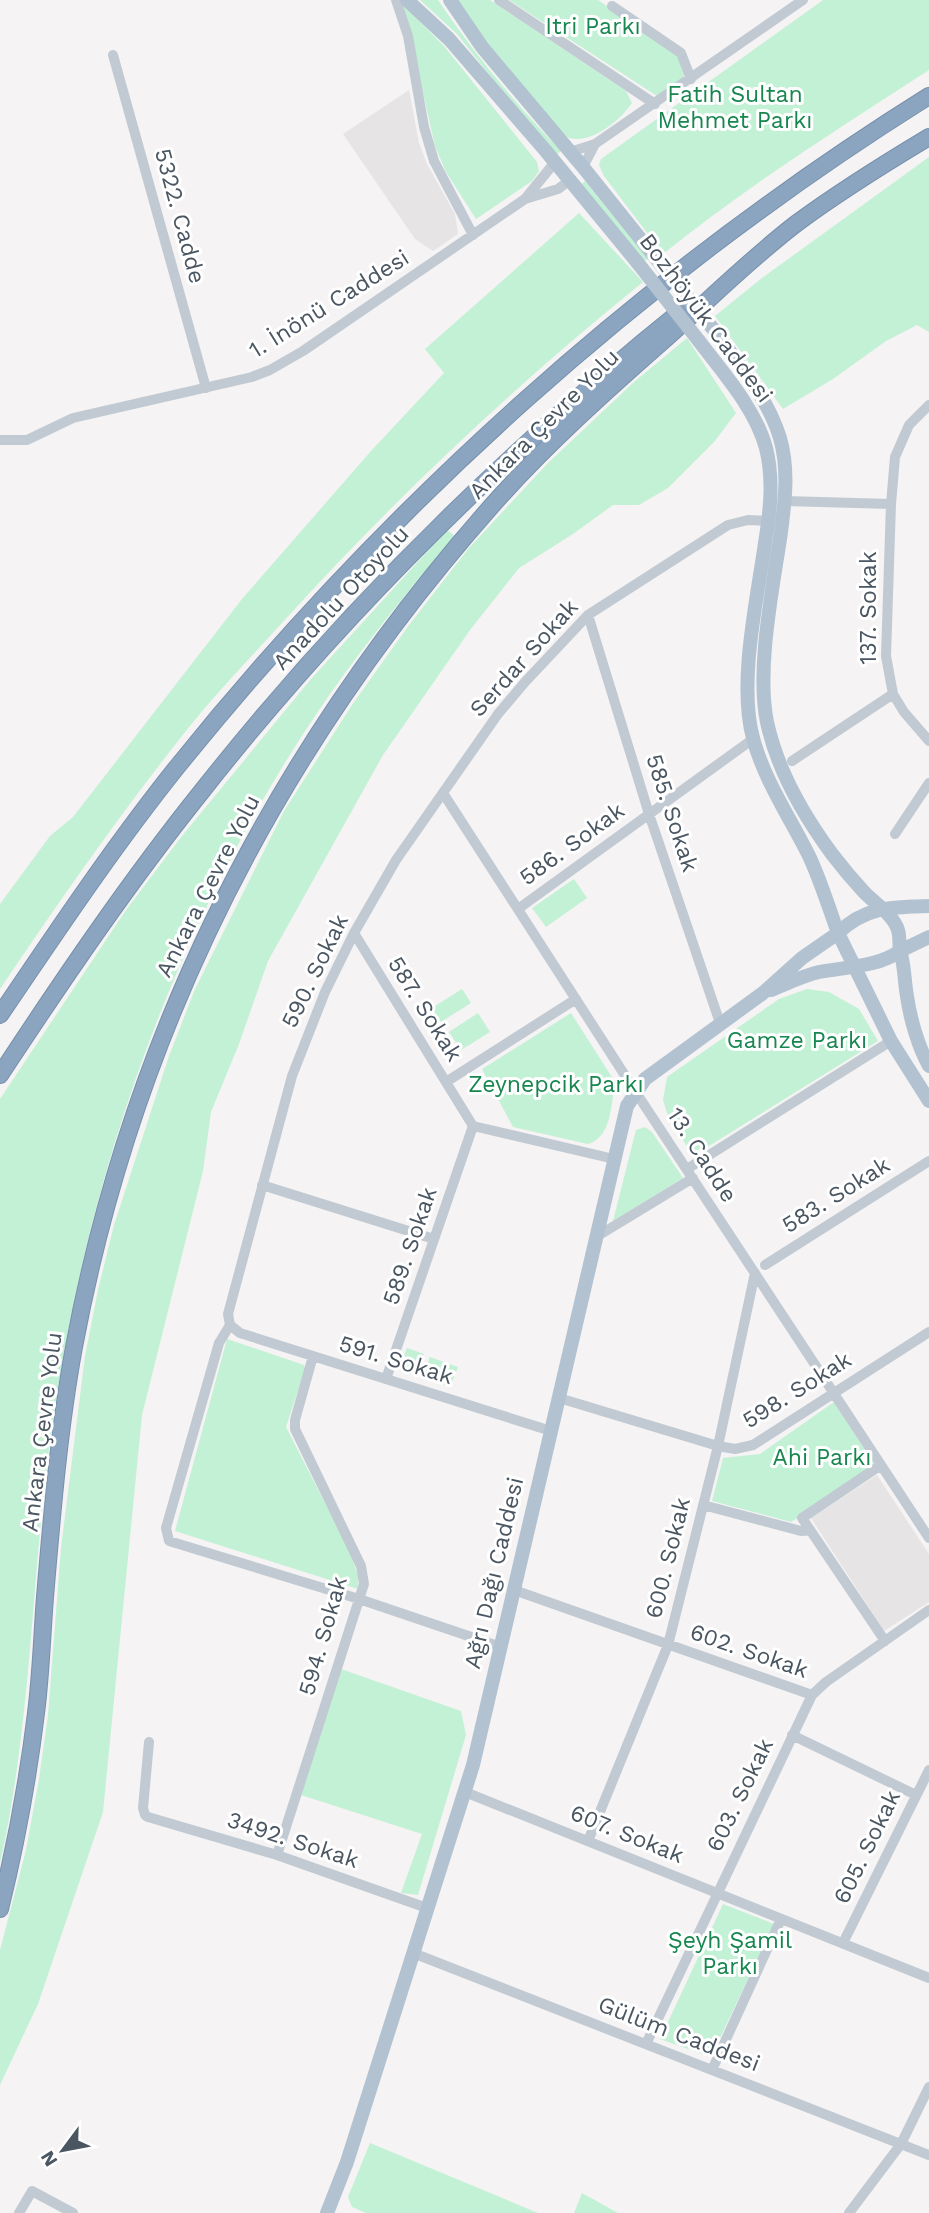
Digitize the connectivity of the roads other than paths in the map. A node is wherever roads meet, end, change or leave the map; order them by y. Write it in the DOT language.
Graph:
graph roads {
  1 [pos="396,0"];
  2 [pos="407,0"];
  3 [pos="450,0"];
  4 [pos="499,0"];
  5 [pos="803,0"];
  6 [pos="612,6"];
  7 [pos="113,55"];
  8 [pos="691,79"];
  9 [pos="929,87"];
  10 [pos="929,96"];
  11 [pos="655,104"];
  12 [pos="889,121"];
  13 [pos="929,137"];
  14 [pos="595,144"];
  15 [pos="570,152"];
  16 [pos="555,162"];
  17 [pos="583,167"];
  18 [pos="570,180"];
  19 [pos="525,199"];
  20 [pos="794,225"];
  21 [pos="472,235"];
  22 [pos="206,388"];
  23 [pos="929,405"];
  24 [pos="0,440"];
  25 [pos="785,501"];
  26 [pos="891,504"];
  27 [pos="768,521"];
  28 [pos="588,615"];
  29 [pos="893,694"];
  30 [pos="752,738"];
  31 [pos="929,741"];
  32 [pos="792,761"];
  33 [pos="929,783"];
  34 [pos="443,793"];
  35 [pos="649,814"];
  36 [pos="895,834"];
  37 [pos="929,906"];
  38 [pos="881,908"];
  39 [pos="518,909"];
  40 [pos="354,933"];
  41 [pos="838,933"];
  42 [pos="929,937"];
  43 [pos="900,951"];
  44 [pos="854,965"];
  45 [pos="763,993"];
  46 [pos="576,999"];
  47 [pos="0,1015"];
  48 [pos="720,1023"];
  49 [pos="891,1041"];
  50 [pos="929,1066"];
  51 [pos="0,1076"];
  52 [pos="446,1082"];
  53 [pos="635,1091"];
  54 [pos="929,1101"];
  55 [pos="474,1126"];
  56 [pos="614,1158"];
  57 [pos="929,1161"];
  58 [pos="690,1174"];
  59 [pos="262,1185"];
  60 [pos="596,1237"];
  61 [pos="434,1239"];
  62 [pos="765,1265"];
  63 [pos="755,1273"];
  64 [pos="230,1325"];
  65 [pos="929,1332"];
  66 [pos="313,1356"];
  67 [pos="386,1379"];
  68 [pos="834,1393"];
  69 [pos="559,1398"];
  70 [pos="551,1431"];
  71 [pos="718,1446"];
  72 [pos="881,1465"];
  73 [pos="703,1505"];
  74 [pos="810,1530"];
  75 [pos="929,1538"];
  76 [pos="514,1590"];
  77 [pos="359,1599"];
  78 [pos="929,1610"];
  79 [pos="885,1641"];
  80 [pos="668,1645"];
  81 [pos="500,1647"];
  82 [pos="812,1695"];
  83 [pos="792,1735"];
  84 [pos="149,1742"];
  85 [pos="929,1770"];
  86 [pos="465,1792"];
  87 [pos="916,1795"];
  88 [pos="588,1842"];
  89 [pos="277,1855"];
  90 [pos="716,1893"];
  91 [pos="427,1908"];
  92 [pos="0,1909"];
  93 [pos="781,1919"];
  94 [pos="843,1943"];
  95 [pos="413,1953"];
  96 [pos="929,1978"];
  97 [pos="646,2044"];
  98 [pos="712,2070"];
  99 [pos="929,2087"];
  100 [pos="901,2144"];
  101 [pos="929,2155"];
  102 [pos="332,2211"];
  103 [pos="19,2213"];
  104 [pos="73,2213"];
  105 [pos="849,2213"];
  1 -- 21 [label="street"];
  2 -- 16 [label="main road, Bozhöyük Caddesi"];
  3 -- 15 [label="main road, Bozhöyük Caddesi"];
  4 -- 11 [label="street"];
  5 -- 8 [label="street"];
  6 -- 8 [label="street"];
  7 -- 22 [label="street, 5322. Cadde"];
  8 -- 11 [label="street"];
  9 -- 12 [label="highway"];
  10 -- 12 [label="highway, Ankara Çevre Yolu"];
  11 -- 14 [label="street"];
  12 -- 47 [label="highway, Ankara Çevre Yolu"];
  13 -- 20 [label="highway, Ankara Çevre Yolu"];
  14 -- 15 [label="street"];
  14 -- 17 [label="street"];
  15 -- 16 [label="main road"];
  15 -- 17 [label="main road, Bozhöyük Caddesi"];
  16 -- 18 [label="main road, Bozhöyük Caddesi"];
  16 -- 19 [label="street"];
  17 -- 18 [label="main road"];
  17 -- 25 [label="main road, Bozhöyük Caddesi, bridge"];
  18 -- 19 [label="street"];
  18 -- 27 [label="main road, Bozhöyük Caddesi, bridge"];
  19 -- 21 [label="street, 1. İnönü Caddesi"];
  20 -- 51 [label="highway, Anadolu Otoyolu"];
  20 -- 92 [label="highway, Ankara Çevre Yolu"];
  21 -- 22 [label="street, 1. İnönü Caddesi"];
  22 -- 24 [label="street, 1. İnönü Caddesi"];
  23 -- 26 [label="street, 137. Sokak"];
  25 -- 26 [label="street"];
  25 -- 38 [label="main road, Bozhöyük Caddesi"];
  26 -- 29 [label="street, 137. Sokak"];
  27 -- 28 [label="street, Serdar Sokak"];
  27 -- 30 [label="main road, Bozhöyük Caddesi"];
  28 -- 34 [label="street, Serdar Sokak"];
  28 -- 35 [label="street, 585. Sokak"];
  29 -- 31 [label="street, 137. Sokak"];
  29 -- 32 [label="street"];
  30 -- 35 [label="street, 586. Sokak"];
  30 -- 41 [label="main road, Bozhöyük Caddesi"];
  33 -- 36 [label="street"];
  34 -- 39 [label="street, 13. Cadde"];
  34 -- 40 [label="street, 590. Sokak"];
  35 -- 39 [label="street, 586. Sokak"];
  35 -- 48 [label="street, 585. Sokak"];
  37 -- 38 [label="main road"];
  38 -- 41 [label="main road"];
  38 -- 43 [label="main road"];
  39 -- 46 [label="street, 13. Cadde"];
  40 -- 52 [label="street, 587. Sokak"];
  40 -- 59 [label="street, 590. Sokak"];
  41 -- 44 [label="main road"];
  41 -- 45 [label="main road, Ağrı Dağı Caddesi"];
  42 -- 43 [label="main road"];
  43 -- 44 [label="main road"];
  43 -- 50 [label="main road"];
  44 -- 45 [label="main road, Ağrı Dağı Caddesi"];
  44 -- 49 [label="main road"];
  45 -- 48 [label="main road, Ağrı Dağı Caddesi"];
  46 -- 52 [label="street"];
  46 -- 53 [label="street, 13. Cadde"];
  48 -- 53 [label="main road, Ağrı Dağı Caddesi"];
  49 -- 54 [label="main road"];
  49 -- 58 [label="street"];
  52 -- 55 [label="street, 587. Sokak"];
  53 -- 56 [label="main road, Ağrı Dağı Caddesi"];
  53 -- 58 [label="street, 13. Cadde"];
  55 -- 56 [label="street"];
  55 -- 61 [label="street, 589. Sokak"];
  56 -- 60 [label="main road, Ağrı Dağı Caddesi"];
  57 -- 62 [label="street, 583. Sokak"];
  58 -- 60 [label="street"];
  58 -- 63 [label="street, 13. Cadde"];
  59 -- 61 [label="street"];
  59 -- 64 [label="street, 590. Sokak"];
  60 -- 69 [label="main road, Ağrı Dağı Caddesi"];
  61 -- 67 [label="street, 589. Sokak"];
  63 -- 68 [label="street, 13. Cadde"];
  63 -- 71 [label="street, 600. Sokak"];
  64 -- 66 [label="street, 591. Sokak"];
  64 -- 77 [label="street, 590. Sokak"];
  65 -- 68 [label="street, 598. Sokak"];
  66 -- 67 [label="street, 591. Sokak"];
  66 -- 77 [label="street, 594. Sokak"];
  67 -- 70 [label="street, 591. Sokak"];
  68 -- 71 [label="street, 598. Sokak"];
  68 -- 72 [label="street, 13. Cadde"];
  69 -- 70 [label="main road, Ağrı Dağı Caddesi"];
  69 -- 71 [label="street, 598. Sokak"];
  70 -- 76 [label="main road, Ağrı Dağı Caddesi"];
  71 -- 73 [label="street, 600. Sokak"];
  72 -- 74 [label="street"];
  72 -- 75 [label="street, 13. Cadde"];
  73 -- 74 [label="street"];
  73 -- 80 [label="street, 600. Sokak"];
  74 -- 79 [label="street"];
  76 -- 80 [label="street, 602. Sokak"];
  76 -- 81 [label="main road, Ağrı Dağı Caddesi"];
  77 -- 81 [label="street"];
  77 -- 89 [label="street, 594. Sokak"];
  78 -- 79 [label="street, 603. Sokak"];
  79 -- 82 [label="street, 603. Sokak"];
  80 -- 82 [label="street, 602. Sokak"];
  80 -- 88 [label="street, 600. Sokak"];
  81 -- 86 [label="main road, Ağrı Dağı Caddesi"];
  82 -- 83 [label="street, 603. Sokak"];
  83 -- 87 [label="street"];
  83 -- 90 [label="street, 603. Sokak"];
  84 -- 89 [label="street, 3492. Sokak"];
  85 -- 87 [label="street, 605. Sokak"];
  86 -- 88 [label="street, 607. Sokak"];
  86 -- 91 [label="main road, Ağrı Dağı Caddesi"];
  87 -- 94 [label="street, 605. Sokak"];
  88 -- 90 [label="street, 607. Sokak"];
  89 -- 91 [label="street, 3492. Sokak"];
  90 -- 93 [label="street, 607. Sokak"];
  90 -- 97 [label="street, 603. Sokak"];
  91 -- 95 [label="main road, Ağrı Dağı Caddesi"];
  93 -- 94 [label="street, 607. Sokak"];
  93 -- 98 [label="street"];
  94 -- 96 [label="street, 607. Sokak"];
  95 -- 97 [label="street, Gülüm Caddesi"];
  95 -- 102 [label="main road, Ağrı Dağı Caddesi"];
  97 -- 98 [label="street, Gülüm Caddesi"];
  98 -- 100 [label="street, Gülüm Caddesi"];
  99 -- 100 [label="street"];
  100 -- 101 [label="street, Gülüm Caddesi"];
  100 -- 105 [label="street"];
  103 -- 104 [label="street"];
}
